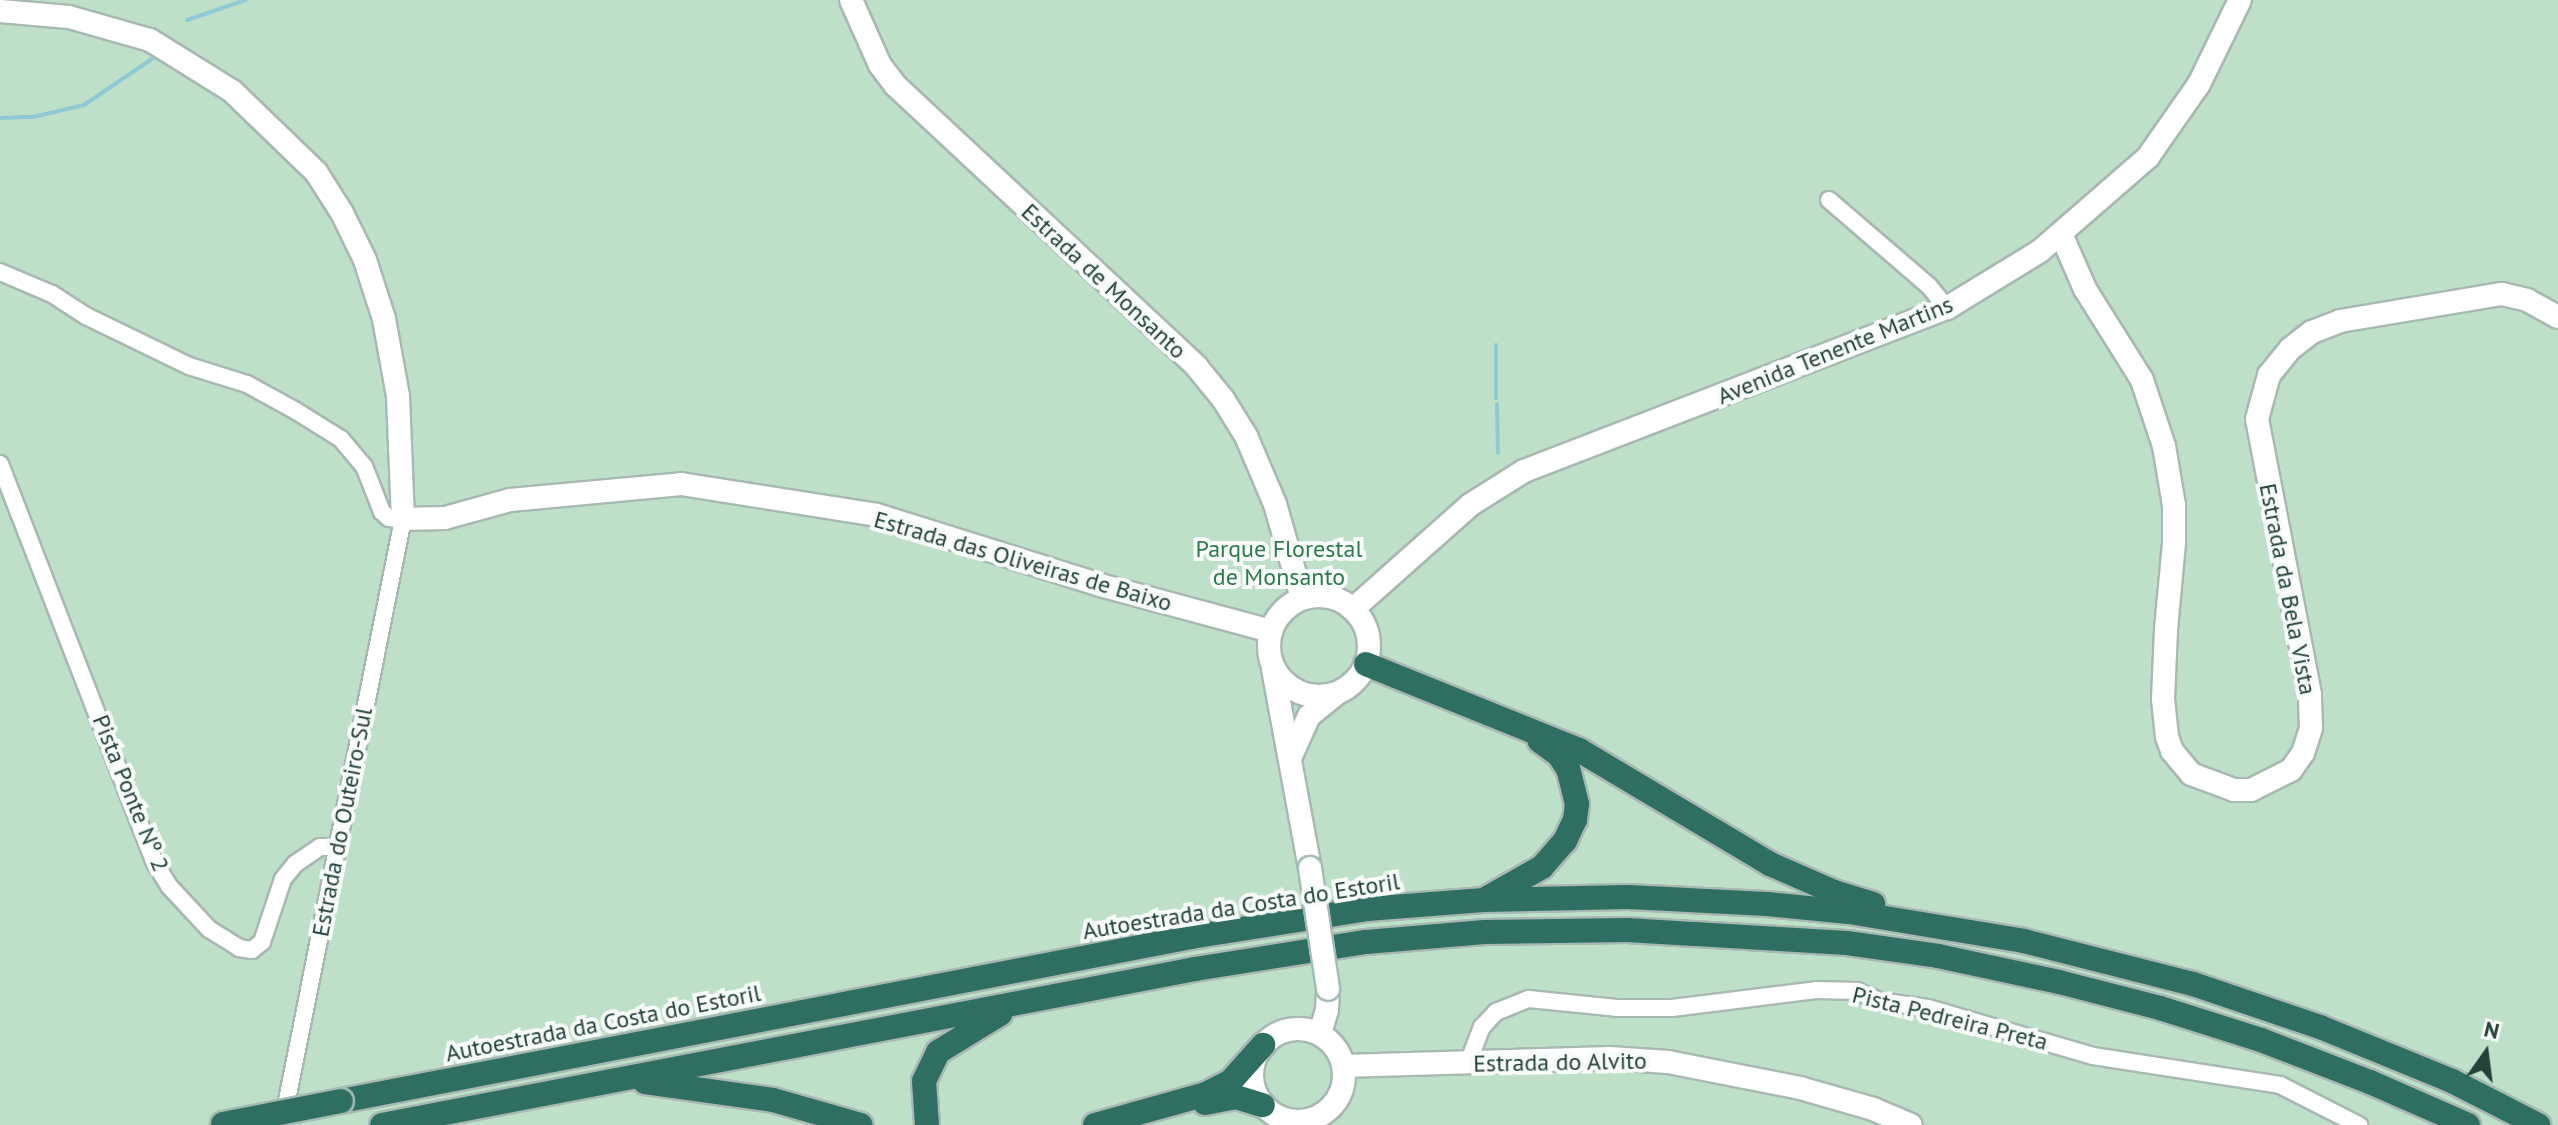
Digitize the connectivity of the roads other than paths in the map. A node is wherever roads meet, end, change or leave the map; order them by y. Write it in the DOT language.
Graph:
graph roads {
  1 [pos="851,0"];
  2 [pos="2240,0"];
  3 [pos="0,11"];
  4 [pos="1829,200"];
  5 [pos="2061,234"];
  6 [pos="0,272"];
  7 [pos="1947,308"];
  8 [pos="2558,317"];
  9 [pos="0,464"];
  10 [pos="403,519"];
  11 [pos="1302,598"];
  12 [pos="1353,609"];
  13 [pos="1270,631"];
  14 [pos="1270,659"];
  15 [pos="1366,664"];
  16 [pos="1340,691"];
  17 [pos="1526,730"];
  18 [pos="1291,756"];
  19 [pos="336,847"];
  20 [pos="1484,900"];
  21 [pos="1940,925"];
  22 [pos="1017,1004"];
  23 [pos="1320,1034"];
  24 [pos="1263,1045"];
  25 [pos="1468,1063"];
  26 [pos="1343,1066"];
  27 [pos="626,1079"];
  28 [pos="1263,1105"];
  29 [pos="1286,1122"];
  30 [pos="221,1125"];
  31 [pos="282,1125"];
  32 [pos="382,1125"];
  33 [pos="861,1125"];
  34 [pos="927,1125"];
  35 [pos="1095,1125"];
  36 [pos="1122,1125"];
  37 [pos="1911,1125"];
  38 [pos="2359,1125"];
  39 [pos="2468,1125"];
  40 [pos="2538,1125"];
  1 -- 11 [label="street, Estrada de Monsanto"];
  2 -- 5 [label="street, Avenida Tenente Martins"];
  3 -- 10 [label="street"];
  4 -- 7 [label="street"];
  5 -- 7 [label="street, Avenida Tenente Martins"];
  5 -- 8 [label="street, Estrada da Bela Vista"];
  6 -- 10 [label="street"];
  7 -- 12 [label="street, Avenida Tenente Martins"];
  9 -- 19 [label="street, Pista Ponte Nº 2"];
  10 -- 13 [label="street, Estrada das Oliveiras de Baixo"];
  10 -- 19 [label="street, Estrada do Outeiro-Sul"];
  11 -- 12 [label="street"];
  11 -- 13 [label="street"];
  12 -- 15 [label="street"];
  13 -- 14 [label="street"];
  14 -- 16 [label="street"];
  14 -- 18 [label="street"];
  15 -- 16 [label="street"];
  15 -- 17 [label="highway"];
  16 -- 18 [label="street"];
  17 -- 20 [label="highway"];
  17 -- 21 [label="highway"];
  18 -- 23 [label="street, bridge"];
  19 -- 31 [label="street, Estrada do Outeiro-Sul"];
  20 -- 21 [label="highway, Autoestrada da Costa do Estoril"];
  20 -- 30 [label="highway, Autoestrada da Costa do Estoril, bridge"];
  21 -- 40 [label="highway, Autoestrada da Costa do Estoril"];
  22 -- 27 [label="highway"];
  22 -- 34 [label="highway"];
  22 -- 39 [label="highway"];
  23 -- 24 [label="street"];
  23 -- 26 [label="street"];
  24 -- 28 [label="street"];
  24 -- 35 [label="highway"];
  25 -- 26 [label="street, Estrada do Alvito"];
  25 -- 37 [label="street, Estrada do Alvito"];
  25 -- 38 [label="street, Pista Pedreira Preta"];
  26 -- 29 [label="street"];
  27 -- 32 [label="highway"];
  27 -- 33 [label="highway"];
  28 -- 29 [label="street"];
  28 -- 36 [label="highway"];
}
